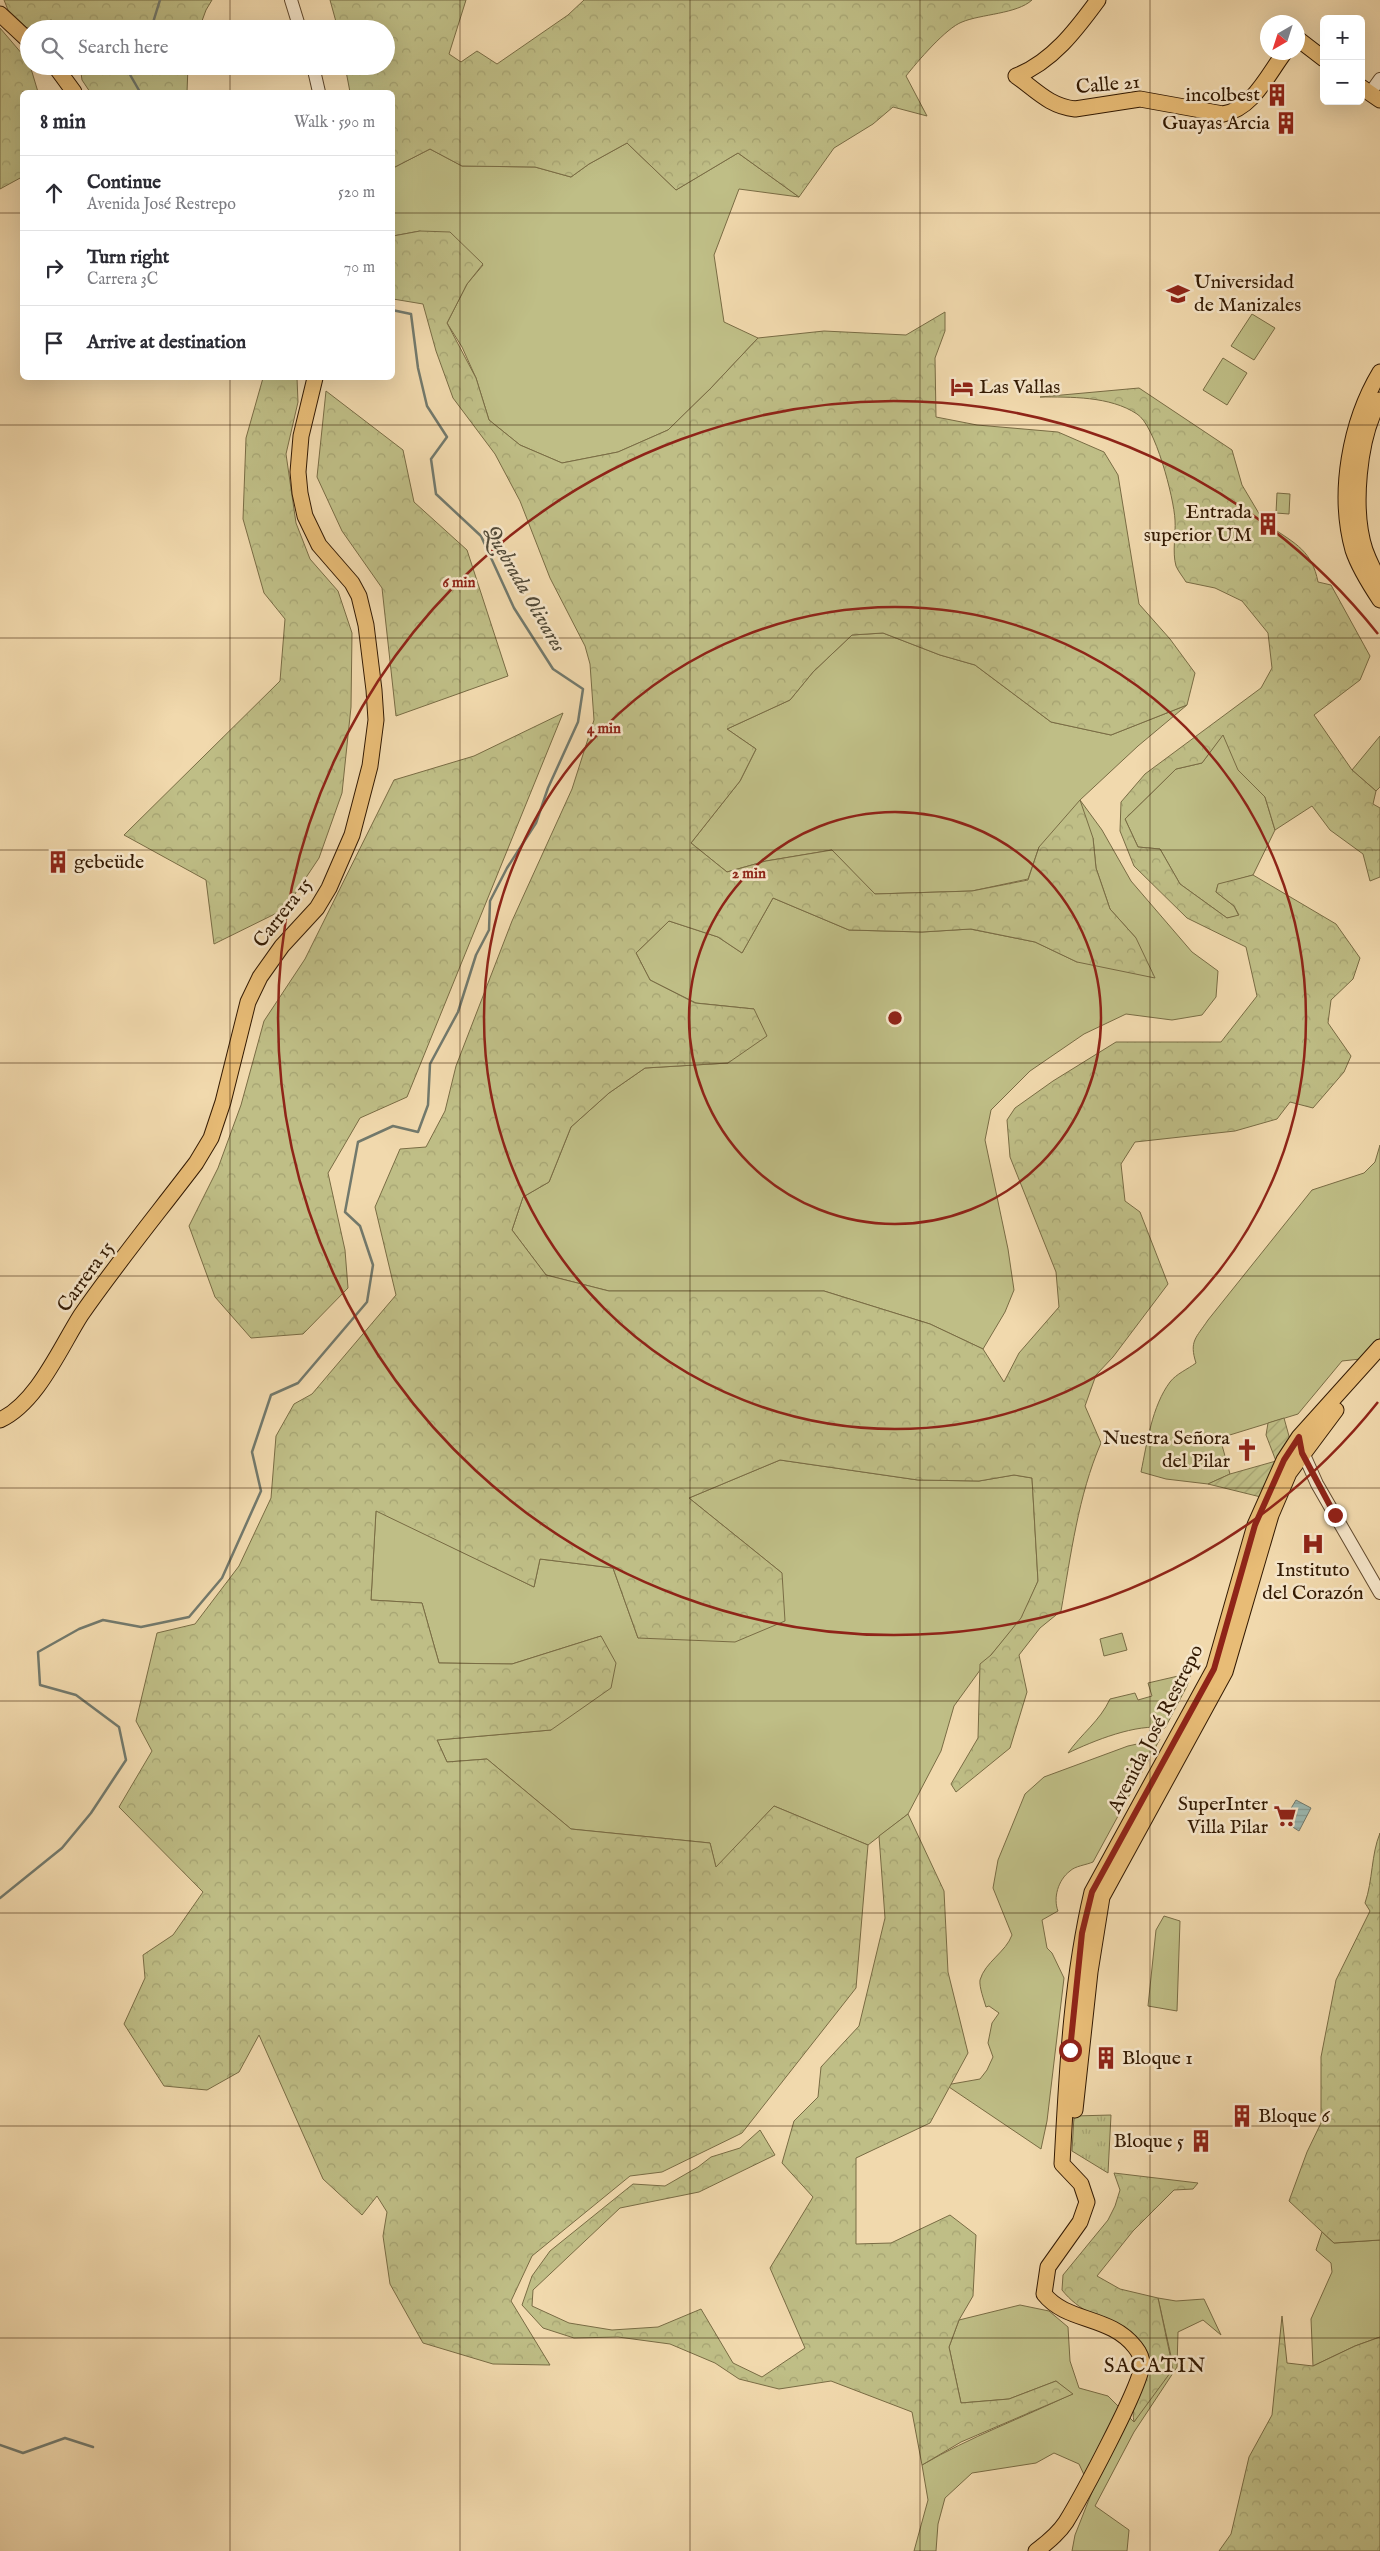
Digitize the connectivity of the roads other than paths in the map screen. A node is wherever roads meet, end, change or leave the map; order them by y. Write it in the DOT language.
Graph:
graph roads {
  1 [pos="291,0"];
  2 [pos="1098,0"];
  3 [pos="0,14"];
  4 [pos="297,20"];
  5 [pos="20,33"];
  6 [pos="1305,44"];
  7 [pos="1320,56"];
  8 [pos="1279,60"];
  9 [pos="1036,68"];
  10 [pos="62,75"];
  11 [pos="315,75"];
  12 [pos="1380,79"];
  13 [pos="1033,88"];
  14 [pos="73,90"];
  15 [pos="319,90"];
  16 [pos="1370,93"];
  17 [pos="1380,372"];
  18 [pos="315,380"];
  19 [pos="1380,400"];
  20 [pos="1380,582"];
  21 [pos="1380,600"];
  22 [pos="1380,1347"];
  23 [pos="1380,1360"];
  24 [pos="0,1420"];
  25 [pos="1299,1437"];
  26 [pos="1302,1453"];
  27 [pos="1380,1593"];
  28 [pos="1068,2169"];
  29 [pos="1036,2551"];
  1 -- 4 [label="street"];
  2 -- 9 [label="main road"];
  3 -- 5 [label="main road"];
  6 -- 7 [label="main road"];
  8 -- 13 [label="main road, Calle 21"];
  9 -- 13 [label="main road"];
  9 -- 13 [label="main road, Calle 21"];
  10 -- 14 [label="main road"];
  11 -- 15 [label="street"];
  12 -- 16 [label="street"];
  17 -- 21 [label="main road"];
  18 -- 24 [label="main road, Carrera 15"];
  19 -- 20 [label="main road"];
  22 -- 25 [label="main road, Avenida José Restrepo"];
  23 -- 26 [label="main road, Avenida José Restrepo"];
  25 -- 26 [label="street"];
  25 -- 28 [label="main road, Avenida José Restrepo"];
  26 -- 27 [label="street"];
  26 -- 28 [label="main road, Avenida José Restrepo"];
  28 -- 29 [label="main road"];
}
